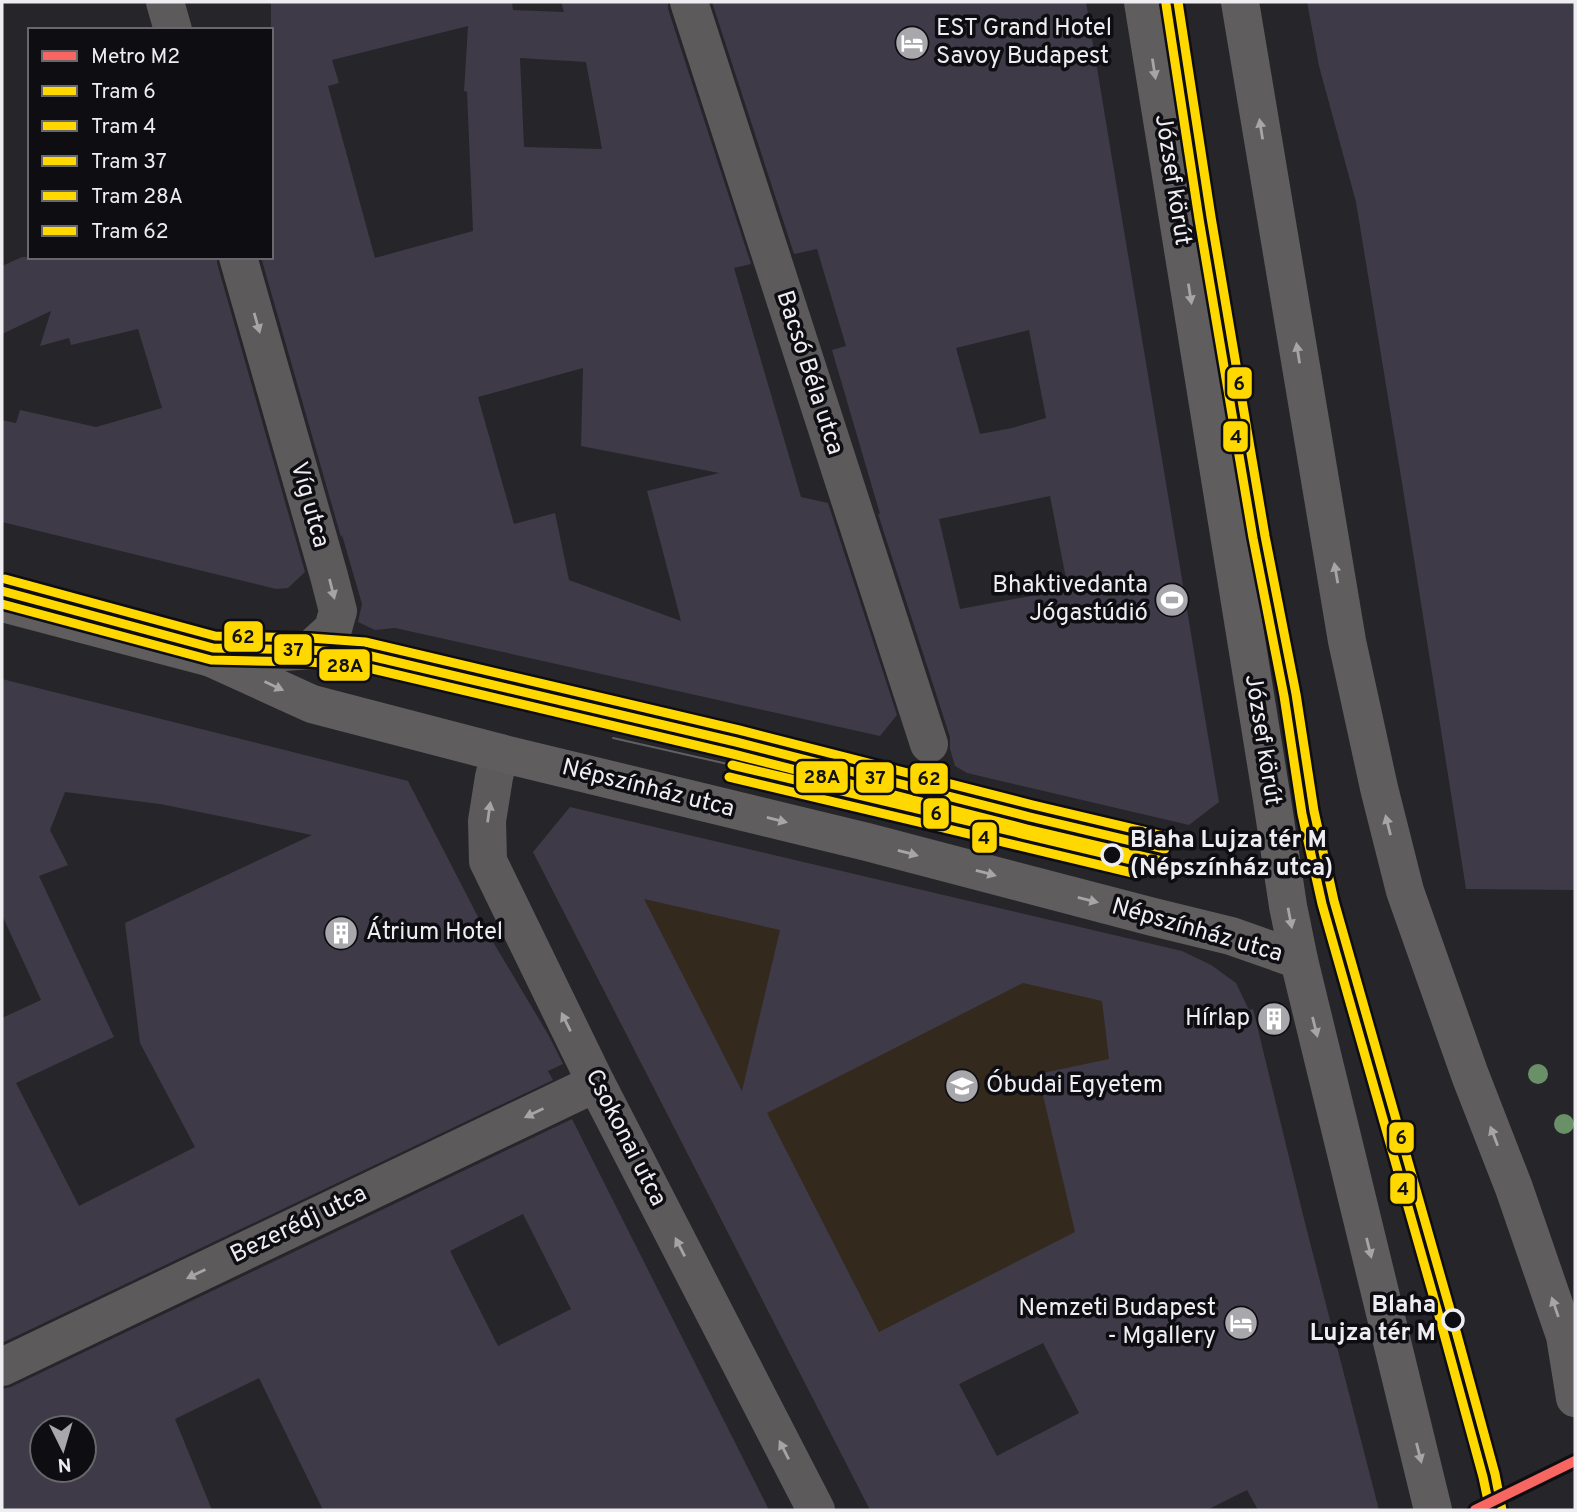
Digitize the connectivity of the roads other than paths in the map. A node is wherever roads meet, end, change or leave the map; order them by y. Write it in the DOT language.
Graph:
graph roads {
  1 [pos="165,2"];
  2 [pos="689,2"];
  3 [pos="1143,2"];
  4 [pos="1240,2"];
  5 [pos="172,28"];
  6 [pos="239,259"];
  7 [pos="2,603"];
  8 [pos="211,658"];
  9 [pos="929,744"];
  10 [pos="500,753"];
  11 [pos="1299,960"];
  12 [pos="596,1083"];
  13 [pos="2,1367"];
  14 [pos="1575,1398"];
  15 [pos="816,1510"];
  16 [pos="1433,1510"];
  1 -- 5 [label="street"];
  2 -- 9 [label="street, Bacsó Béla utca"];
  3 -- 11 [label="main road, József körút, one-way"];
  14 -- 4 [label="main road, one-way"];
  6 -- 8 [label="street, Víg utca, one-way"];
  7 -- 8 [label="main road, Népszínház utca"];
  8 -- 10 [label="main road, Népszínház utca, one-way"];
  10 -- 11 [label="main road, Népszínház utca, one-way"];
  12 -- 10 [label="street, Csokonai utca, one-way"];
  11 -- 16 [label="main road, József körút, one-way"];
  12 -- 13 [label="street, Bezerédj utca, one-way"];
  15 -- 12 [label="street, Csokonai utca, one-way"];
}
